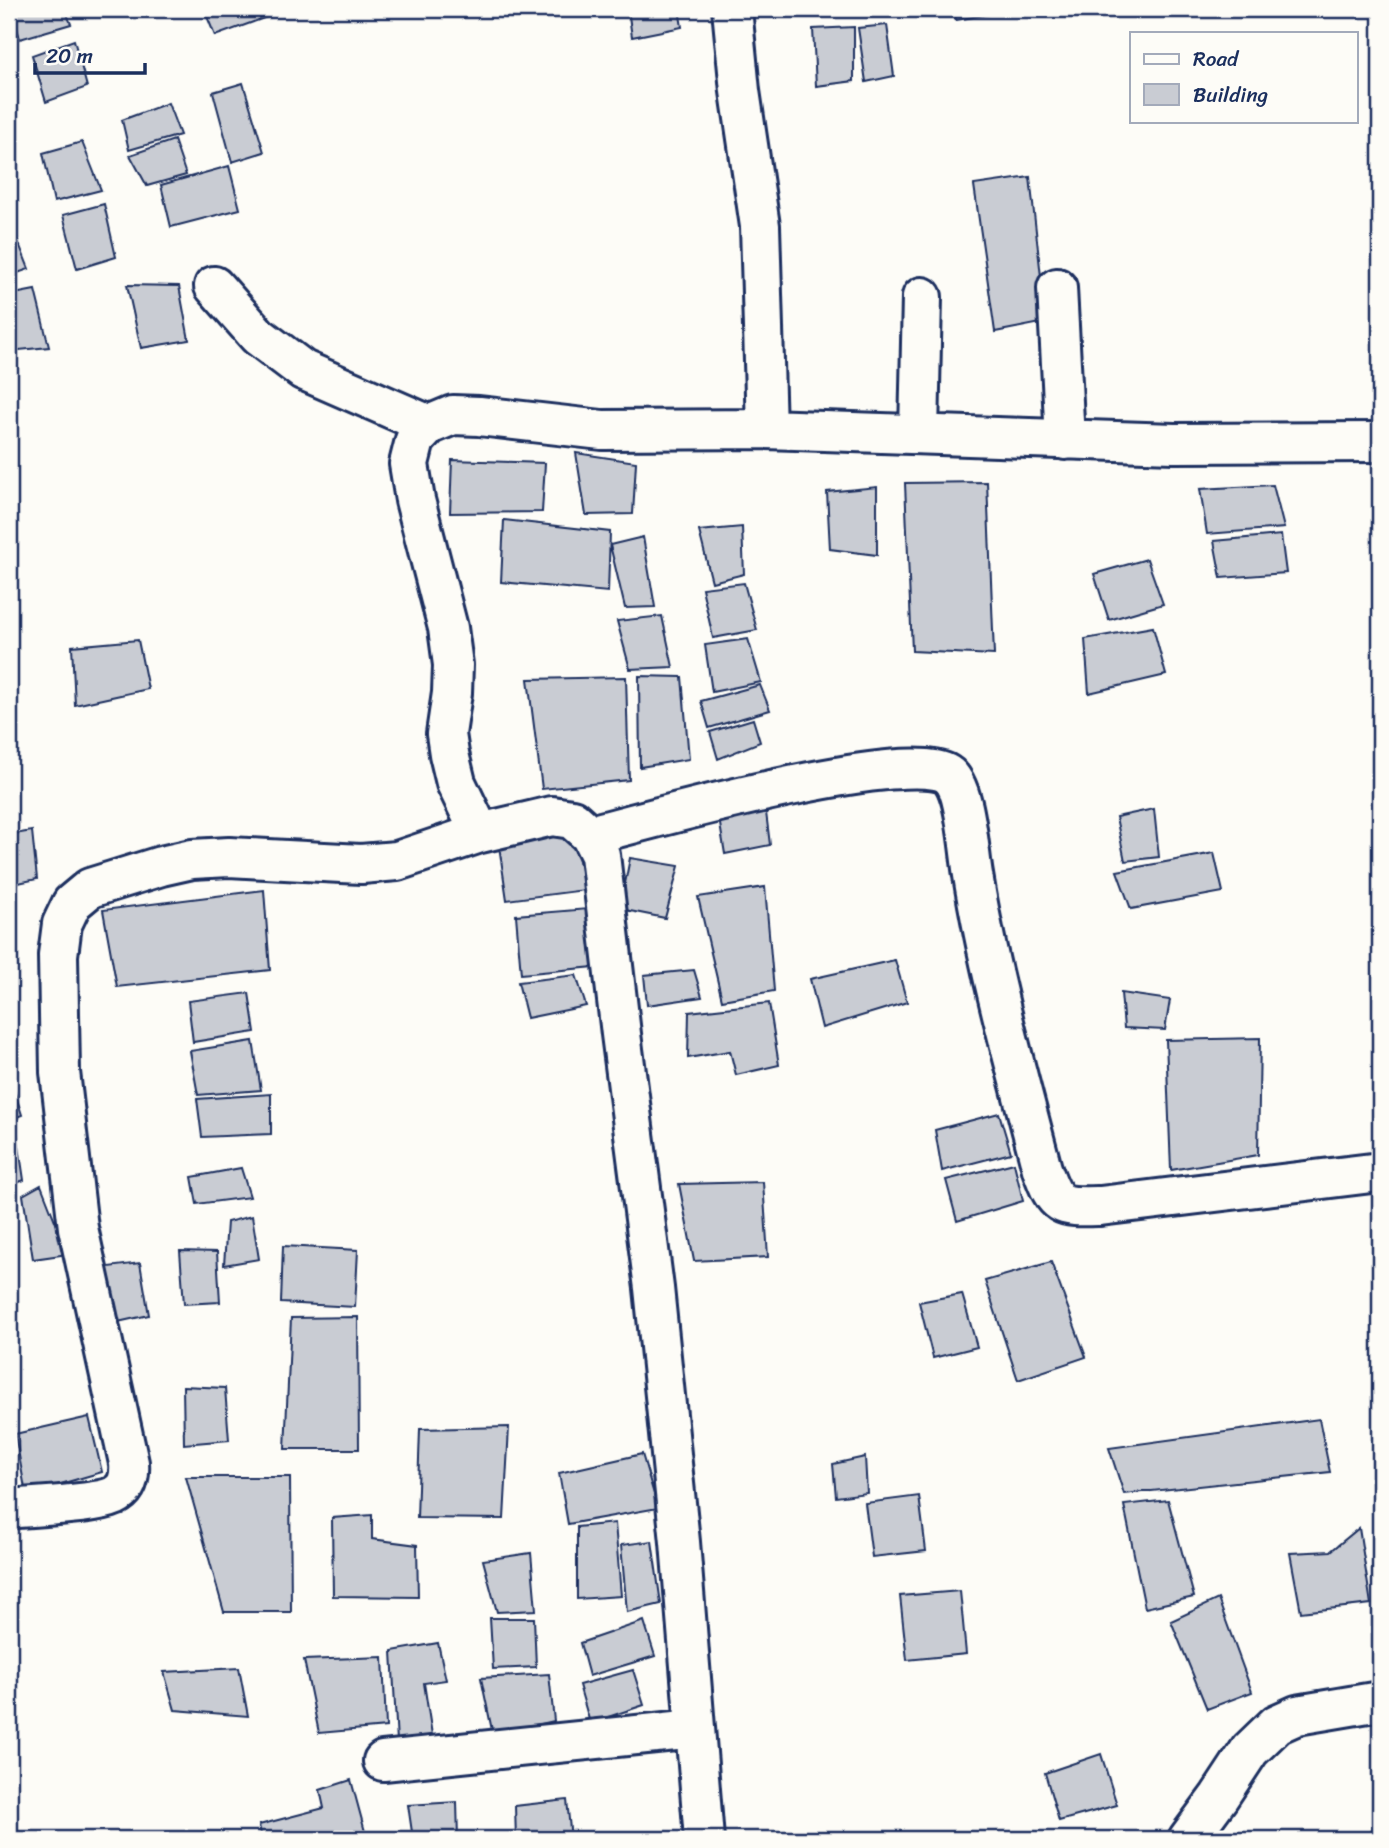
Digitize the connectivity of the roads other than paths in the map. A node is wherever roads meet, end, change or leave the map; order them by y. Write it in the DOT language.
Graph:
graph roads {
  1 [pos="732,9"];
  2 [pos="214,286"];
  3 [pos="1057,289"];
  4 [pos="922,297"];
  5 [pos="429,425"];
  6 [pos="766,429"];
  7 [pos="919,434"];
  8 [pos="1065,439"];
  9 [pos="1380,442"];
  10 [pos="480,833"];
  11 [pos="590,835"];
  12 [pos="1380,1172"];
  13 [pos="9,1508"];
  14 [pos="1380,1701"];
  15 [pos="695,1729"];
  16 [pos="383,1761"];
  17 [pos="704,1839"];
  18 [pos="1188,1839"];
  1 -- 6 [label="street"];
  2 -- 5 [label="street"];
  3 -- 8 [label="street"];
  4 -- 7 [label="street"];
  5 -- 6 [label="street"];
  5 -- 10 [label="street"];
  6 -- 7 [label="street"];
  7 -- 8 [label="street"];
  8 -- 9 [label="street"];
  10 -- 11 [label="street"];
  10 -- 13 [label="street"];
  11 -- 12 [label="street"];
  11 -- 15 [label="street"];
  14 -- 18 [label="street"];
  15 -- 16 [label="street"];
  15 -- 17 [label="street"];
}
